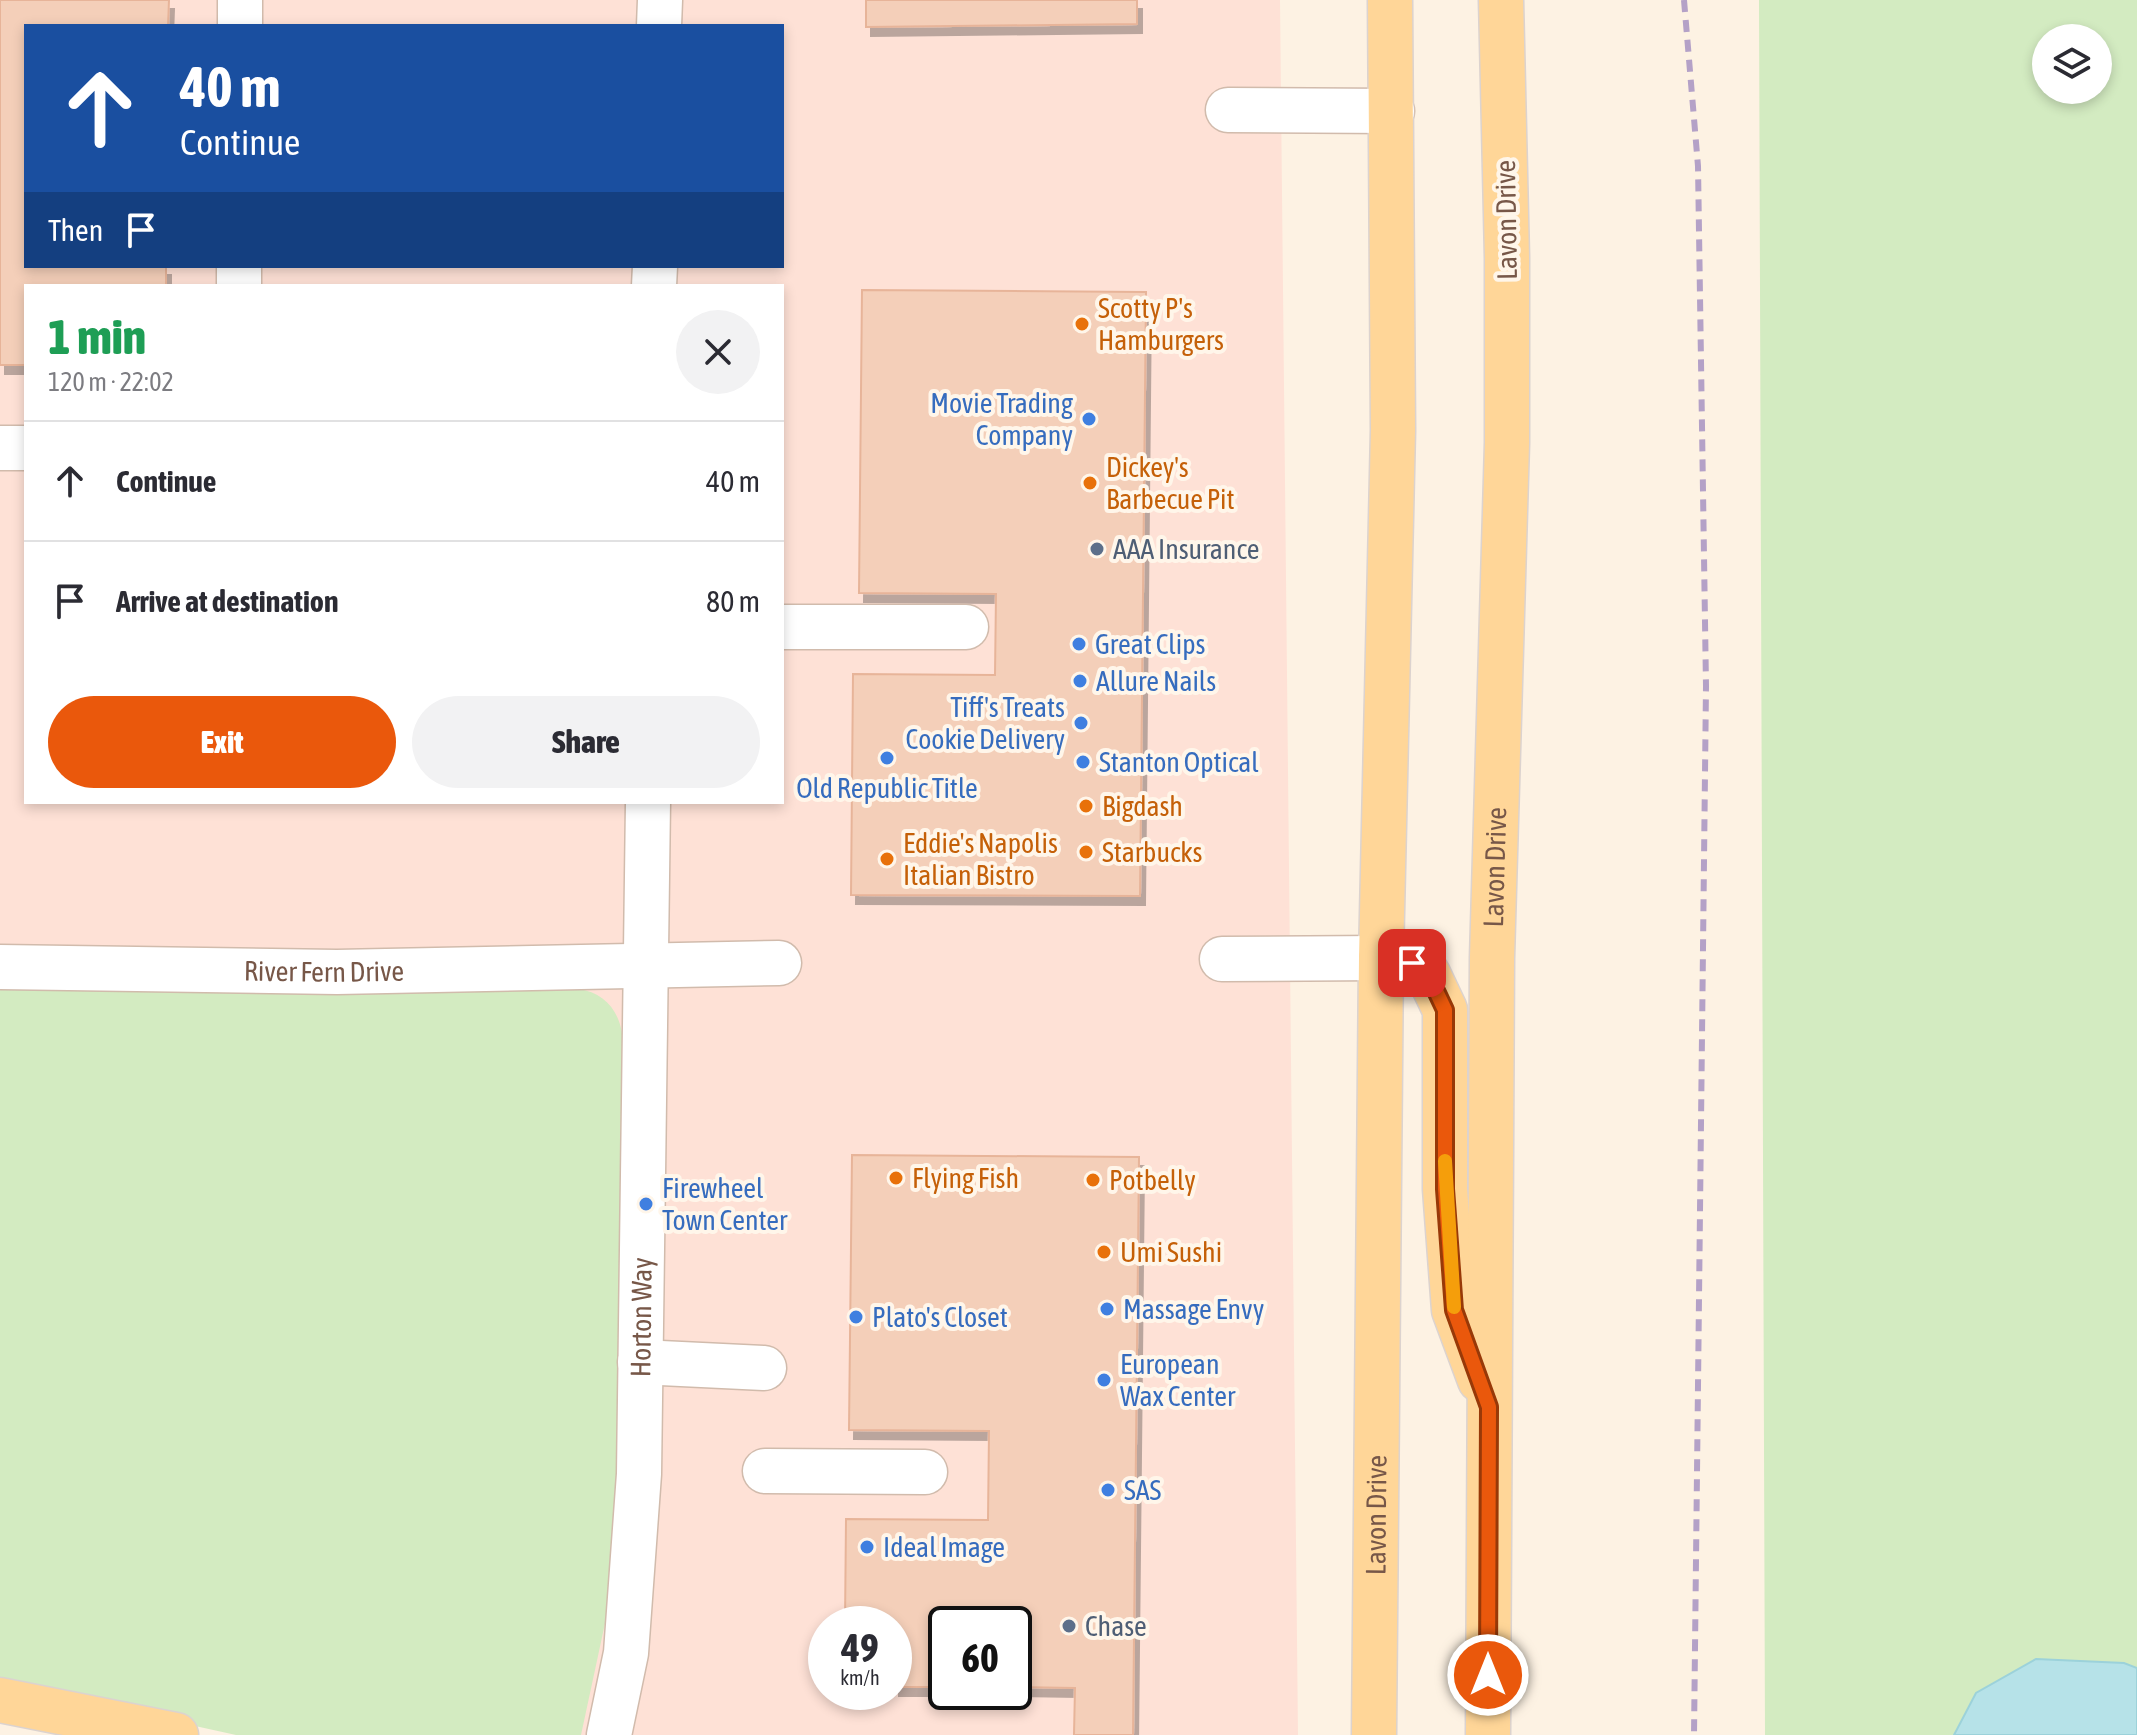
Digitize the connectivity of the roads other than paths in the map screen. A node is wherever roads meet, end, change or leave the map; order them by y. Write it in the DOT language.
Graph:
graph roads {
  1 [pos="240,0"];
  2 [pos="660,0"];
  3 [pos="1390,0"];
  4 [pos="1501,0"];
  5 [pos="240,24"];
  6 [pos="659,24"];
  7 [pos="1228,110"];
  8 [pos="1392,111"];
  9 [pos="0,448"];
  10 [pos="24,448"];
  11 [pos="784,627"];
  12 [pos="966,627"];
  13 [pos="648,804"];
  14 [pos="1381,958"];
  15 [pos="1222,959"];
  16 [pos="779,963"];
  17 [pos="646,964"];
  18 [pos="0,967"];
  19 [pos="640,1362"];
  20 [pos="764,1368"];
  21 [pos="1489,1407"];
  22 [pos="765,1471"];
  23 [pos="925,1472"];
  24 [pos="0,1700"];
  25 [pos="176,1735"];
  26 [pos="609,1735"];
  27 [pos="1374,1735"];
  28 [pos="1488,1735"];
  1 -- 5 [label="street"];
  2 -- 6 [label="street"];
  3 -- 8 [label="main road, Lavon Drive"];
  4 -- 21 [label="main road, Lavon Drive"];
  7 -- 8 [label="street"];
  8 -- 14 [label="main road, Lavon Drive"];
  9 -- 10 [label="street"];
  11 -- 12 [label="street"];
  13 -- 17 [label="street, Horton Way"];
  14 -- 15 [label="street"];
  14 -- 21 [label="main road"];
  14 -- 27 [label="main road, Lavon Drive"];
  16 -- 17 [label="street, River Fern Drive"];
  17 -- 18 [label="street, River Fern Drive"];
  17 -- 19 [label="street, Horton Way"];
  19 -- 20 [label="street"];
  19 -- 26 [label="street, Horton Way"];
  21 -- 28 [label="main road, Lavon Drive"];
  22 -- 23 [label="street"];
  24 -- 25 [label="main road"];
}
